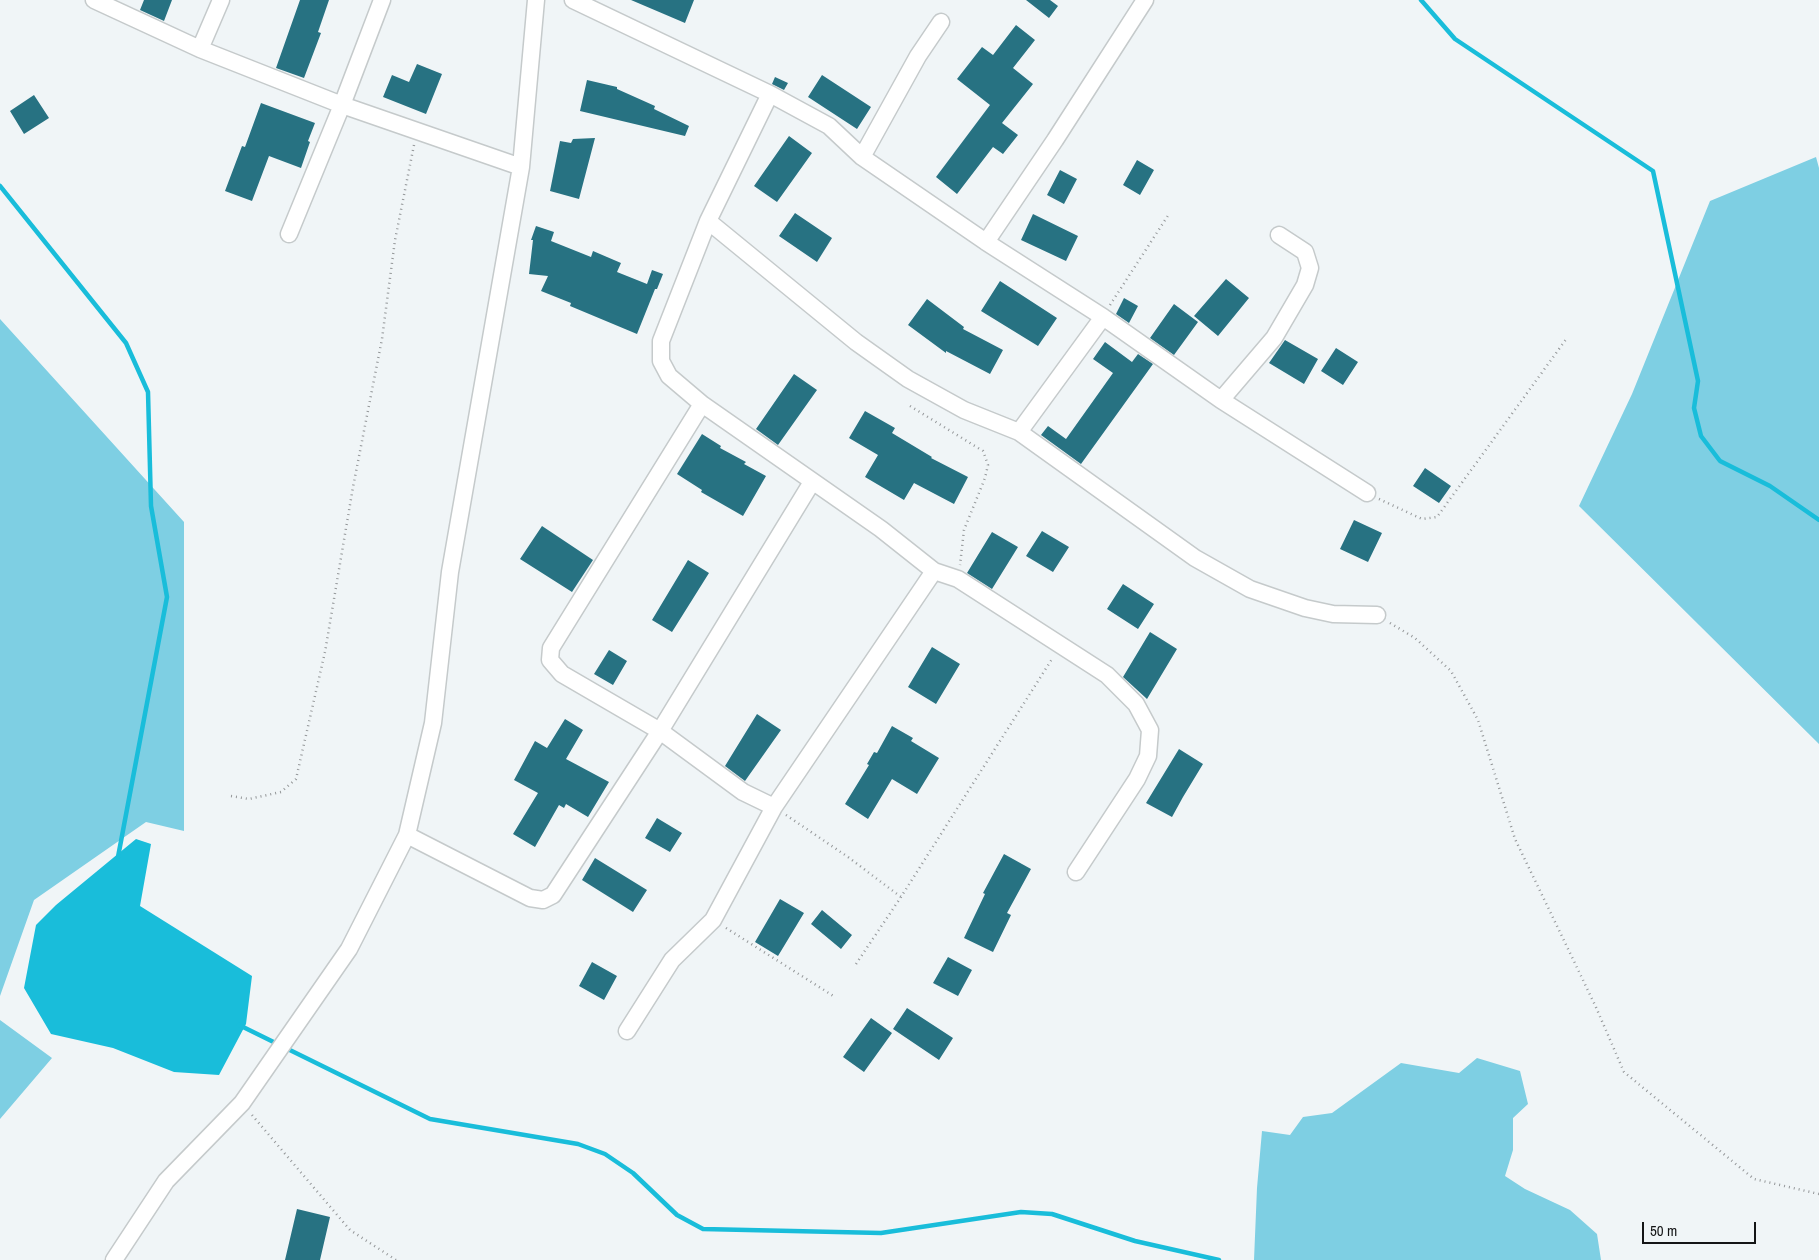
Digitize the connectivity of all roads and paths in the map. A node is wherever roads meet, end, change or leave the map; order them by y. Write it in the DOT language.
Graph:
graph roads {
  1 [pos="94,0"];
  2 [pos="221,0"];
  3 [pos="382,0"];
  4 [pos="536,0"];
  5 [pos="573,0"];
  6 [pos="1145,0"];
  7 [pos="941,22"];
  8 [pos="200,49"];
  9 [pos="770,94"];
  10 [pos="342,105"];
  11 [pos="417,131"];
  12 [pos="862,157"];
  13 [pos="521,167"];
  14 [pos="1169,214"];
  15 [pos="708,221"];
  16 [pos="289,234"];
  17 [pos="1279,234"];
  18 [pos="986,242"];
  19 [pos="1103,317"];
  20 [pos="1568,338"];
  21 [pos="1221,400"];
  22 [pos="702,404"];
  23 [pos="910,406"];
  24 [pos="1020,432"];
  25 [pos="812,482"];
  26 [pos="1367,493"];
  27 [pos="934,571"];
  28 [pos="958,578"];
  29 [pos="1377,615"];
  30 [pos="1060,645"];
  31 [pos="660,731"];
  32 [pos="231,796"];
  33 [pos="774,807"];
  34 [pos="406,835"];
  35 [pos="1076,872"];
  36 [pos="901,897"];
  37 [pos="713,920"];
  38 [pos="856,964"];
  39 [pos="835,996"];
  40 [pos="627,1031"];
  41 [pos="242,1103"];
  42 [pos="1819,1194"];
  43 [pos="114,1260"];
  44 [pos="396,1260"];
  1 -- 8 [label="street"];
  2 -- 8 [label="street"];
  3 -- 10 [label="street"];
  4 -- 13 [label="street"];
  5 -- 9 [label="street"];
  6 -- 18 [label="street"];
  7 -- 12 [label="street"];
  8 -- 10 [label="street"];
  9 -- 12 [label="street"];
  9 -- 15 [label="street"];
  10 -- 11 [label="street"];
  10 -- 16 [label="street"];
  11 -- 13 [label="street"];
  11 -- 32 [label="path"];
  12 -- 18 [label="street"];
  13 -- 34 [label="street"];
  14 -- 19 [label="path"];
  15 -- 22 [label="street"];
  15 -- 24 [label="street"];
  17 -- 21 [label="street"];
  18 -- 19 [label="street"];
  19 -- 21 [label="street"];
  19 -- 24 [label="street"];
  20 -- 26 [label="path"];
  21 -- 26 [label="street"];
  22 -- 25 [label="street"];
  22 -- 31 [label="street"];
  23 -- 28 [label="path"];
  24 -- 29 [label="street"];
  25 -- 27 [label="street"];
  25 -- 31 [label="street"];
  27 -- 28 [label="street"];
  27 -- 33 [label="street"];
  28 -- 30 [label="street"];
  29 -- 42 [label="path"];
  30 -- 35 [label="street"];
  30 -- 36 [label="path"];
  31 -- 33 [label="street"];
  31 -- 34 [label="street"];
  33 -- 36 [label="path"];
  33 -- 37 [label="street"];
  34 -- 41 [label="street"];
  36 -- 38 [label="path"];
  37 -- 39 [label="path"];
  37 -- 40 [label="street"];
  41 -- 43 [label="street"];
  41 -- 44 [label="path"];
}
